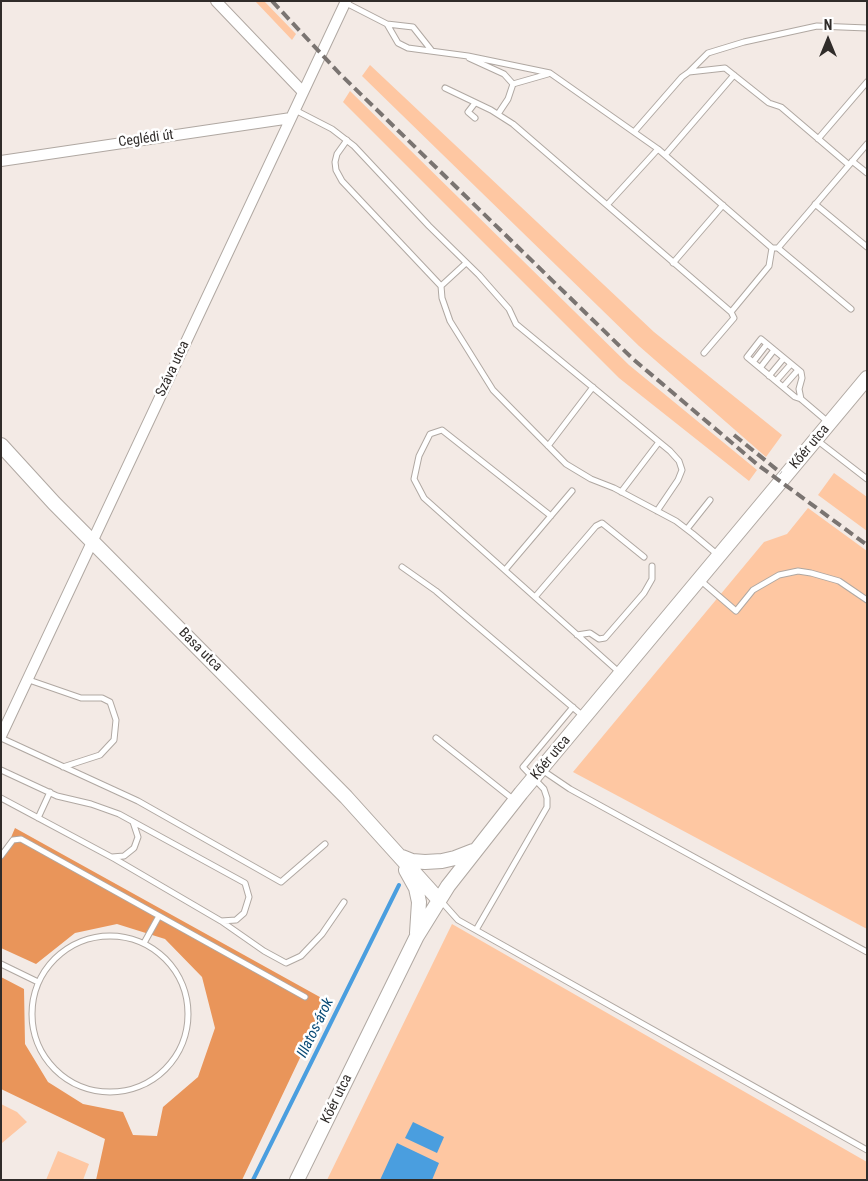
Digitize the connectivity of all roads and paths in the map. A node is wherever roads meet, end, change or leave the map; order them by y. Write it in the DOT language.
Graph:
graph roads {
  1 [pos="216,1"];
  2 [pos="345,2"];
  3 [pos="387,24"];
  4 [pos="867,28"];
  5 [pos="432,51"];
  6 [pos="462,55"];
  7 [pos="689,72"];
  8 [pos="550,73"];
  9 [pos="734,75"];
  10 [pos="867,82"];
  11 [pos="513,84"];
  12 [pos="445,88"];
  13 [pos="303,92"];
  14 [pos="475,102"];
  15 [pos="293,114"];
  16 [pos="498,114"];
  17 [pos="476,118"];
  18 [pos="634,132"];
  19 [pos="818,139"];
  20 [pos="347,140"];
  21 [pos="867,144"];
  22 [pos="658,149"];
  23 [pos="664,155"];
  24 [pos="1,160"];
  25 [pos="850,163"];
  26 [pos="867,174"];
  27 [pos="815,204"];
  28 [pos="607,205"];
  29 [pos="723,205"];
  30 [pos="867,247"];
  31 [pos="775,248"];
  32 [pos="466,263"];
  33 [pos="673,263"];
  34 [pos="441,286"];
  35 [pos="851,309"];
  36 [pos="731,312"];
  37 [pos="774,350"];
  38 [pos="704,353"];
  39 [pos="784,358"];
  40 [pos="791,364"];
  41 [pos="760,368"];
  42 [pos="798,370"];
  43 [pos="769,376"];
  44 [pos="867,378"];
  45 [pos="776,381"];
  46 [pos="783,387"];
  47 [pos="593,388"];
  48 [pos="801,399"];
  49 [pos="829,423"];
  50 [pos="816,439"];
  51 [pos="659,442"];
  52 [pos="1,445"];
  53 [pos="548,446"];
  54 [pos="867,479"];
  55 [pos="572,491"];
  56 [pos="621,492"];
  57 [pos="710,500"];
  58 [pos="657,510"];
  59 [pos="550,516"];
  60 [pos="687,529"];
  61 [pos="93,541"];
  62 [pos="719,556"];
  63 [pos="644,557"];
  64 [pos="652,566"];
  65 [pos="402,568"];
  66 [pos="505,570"];
  67 [pos="700,580"];
  68 [pos="535,597"];
  69 [pos="867,600"];
  70 [pos="578,635"];
  71 [pos="621,674"];
  72 [pos="29,680"];
  73 [pos="573,707"];
  74 [pos="585,718"];
  75 [pos="1,737"];
  76 [pos="436,738"];
  77 [pos="63,767"];
  78 [pos="1,770"];
  79 [pos="538,774"];
  80 [pos="50,792"];
  81 [pos="1,798"];
  82 [pos="515,800"];
  83 [pos="38,818"];
  84 [pos="133,822"];
  85 [pos="325,844"];
  86 [pos="474,850"];
  87 [pos="1,856"];
  88 [pos="399,856"];
  89 [pos="112,857"];
  90 [pos="439,900"];
  91 [pos="344,902"];
  92 [pos="158,916"];
  93 [pos="221,921"];
  94 [pos="476,930"];
  95 [pos="417,936"];
  96 [pos="144,943"];
  97 [pos="867,952"];
  98 [pos="1,964"];
  99 [pos="38,982"];
  100 [pos="305,997"];
  101 [pos="867,1150"];
  102 [pos="297,1180"];
  1 -- 13 [label="street"];
  2 -- 3 [label="lane"];
  2 -- 13 [label="street, Száva utca"];
  3 -- 5 [label="lane"];
  3 -- 5 [label="lane"];
  4 -- 7 [label="lane"];
  5 -- 6 [label="lane"];
  6 -- 8 [label="lane"];
  6 -- 11 [label="lane"];
  7 -- 9 [label="lane"];
  7 -- 18 [label="lane"];
  8 -- 11 [label="lane"];
  8 -- 18 [label="lane"];
  9 -- 19 [label="lane"];
  9 -- 23 [label="lane"];
  10 -- 19 [label="lane"];
  11 -- 16 [label="lane"];
  12 -- 14 [label="lane"];
  13 -- 15 [label="street, Száva utca"];
  14 -- 16 [label="lane"];
  14 -- 17 [label="lane"];
  15 -- 20 [label="lane"];
  15 -- 24 [label="street, Ceglédi út"];
  15 -- 61 [label="street, Száva utca"];
  16 -- 28 [label="lane"];
  18 -- 22 [label="lane"];
  19 -- 25 [label="lane"];
  20 -- 32 [label="lane"];
  20 -- 34 [label="lane"];
  21 -- 25 [label="lane"];
  22 -- 23 [label="lane"];
  22 -- 28 [label="lane"];
  23 -- 29 [label="lane"];
  25 -- 26 [label="lane"];
  25 -- 27 [label="lane"];
  27 -- 30 [label="lane"];
  27 -- 31 [label="lane"];
  28 -- 33 [label="lane"];
  29 -- 31 [label="lane"];
  29 -- 33 [label="lane"];
  31 -- 35 [label="lane"];
  31 -- 36 [label="lane"];
  32 -- 34 [label="lane"];
  32 -- 47 [label="lane"];
  33 -- 36 [label="lane"];
  34 -- 53 [label="lane"];
  36 -- 38 [label="lane"];
  37 -- 39 [label="lane"];
  37 -- 41 [label="lane"];
  37 -- 41 [label="lane"];
  39 -- 40 [label="lane"];
  39 -- 43 [label="lane"];
  40 -- 42 [label="lane"];
  40 -- 45 [label="lane"];
  41 -- 43 [label="lane"];
  42 -- 46 [label="lane"];
  42 -- 48 [label="lane"];
  43 -- 45 [label="lane"];
  44 -- 49 [label="street, Kőér utca"];
  45 -- 46 [label="lane"];
  46 -- 48 [label="lane"];
  47 -- 51 [label="lane"];
  47 -- 53 [label="lane"];
  48 -- 49 [label="lane"];
  49 -- 50 [label="street, Kőér utca"];
  50 -- 54 [label="lane"];
  50 -- 62 [label="street, Kőér utca"];
  51 -- 56 [label="lane"];
  51 -- 58 [label="lane"];
  52 -- 61 [label="street, Basa utca"];
  53 -- 56 [label="lane"];
  55 -- 59 [label="lane"];
  56 -- 58 [label="lane"];
  57 -- 60 [label="lane"];
  58 -- 60 [label="lane"];
  59 -- 66 [label="lane"];
  59 -- 66 [label="lane"];
  60 -- 62 [label="lane"];
  61 -- 72 [label="street, Száva utca"];
  61 -- 88 [label="street, Basa utca"];
  62 -- 67 [label="street, Kőér utca"];
  63 -- 68 [label="lane"];
  64 -- 70 [label="lane"];
  65 -- 73 [label="lane"];
  66 -- 68 [label="lane"];
  67 -- 69 [label="lane"];
  67 -- 71 [label="street, Kőér utca"];
  68 -- 70 [label="lane"];
  70 -- 71 [label="lane"];
  71 -- 74 [label="street, Kőér utca"];
  72 -- 75 [label="street, Száva utca"];
  72 -- 77 [label="lane"];
  73 -- 74 [label="lane"];
  73 -- 79 [label="lane"];
  74 -- 79 [label="street, Kőér utca"];
  75 -- 77 [label="lane"];
  76 -- 82 [label="lane"];
  77 -- 85 [label="lane"];
  78 -- 80 [label="lane"];
  79 -- 82 [label="street, Kőér utca"];
  79 -- 94 [label="lane"];
  79 -- 97 [label="lane"];
  80 -- 83 [label="lane"];
  80 -- 84 [label="lane"];
  81 -- 83 [label="lane"];
  82 -- 86 [label="street, Kőér utca"];
  83 -- 89 [label="lane"];
  84 -- 89 [label="lane"];
  84 -- 93 [label="lane"];
  86 -- 88 [label="street"];
  86 -- 90 [label="street, Kőér utca"];
  87 -- 92 [label="lane"];
  88 -- 90 [label="street, Basa utca"];
  88 -- 95 [label="street, Basa utca"];
  89 -- 93 [label="lane"];
  90 -- 94 [label="lane"];
  90 -- 95 [label="street, Kőér utca"];
  91 -- 93 [label="lane"];
  92 -- 96 [label="lane"];
  92 -- 100 [label="lane"];
  94 -- 101 [label="lane"];
  95 -- 102 [label="street, Kőér utca"];
  96 -- 99 [label="lane"];
  96 -- 99 [label="lane"];
  98 -- 99 [label="lane"];
}
